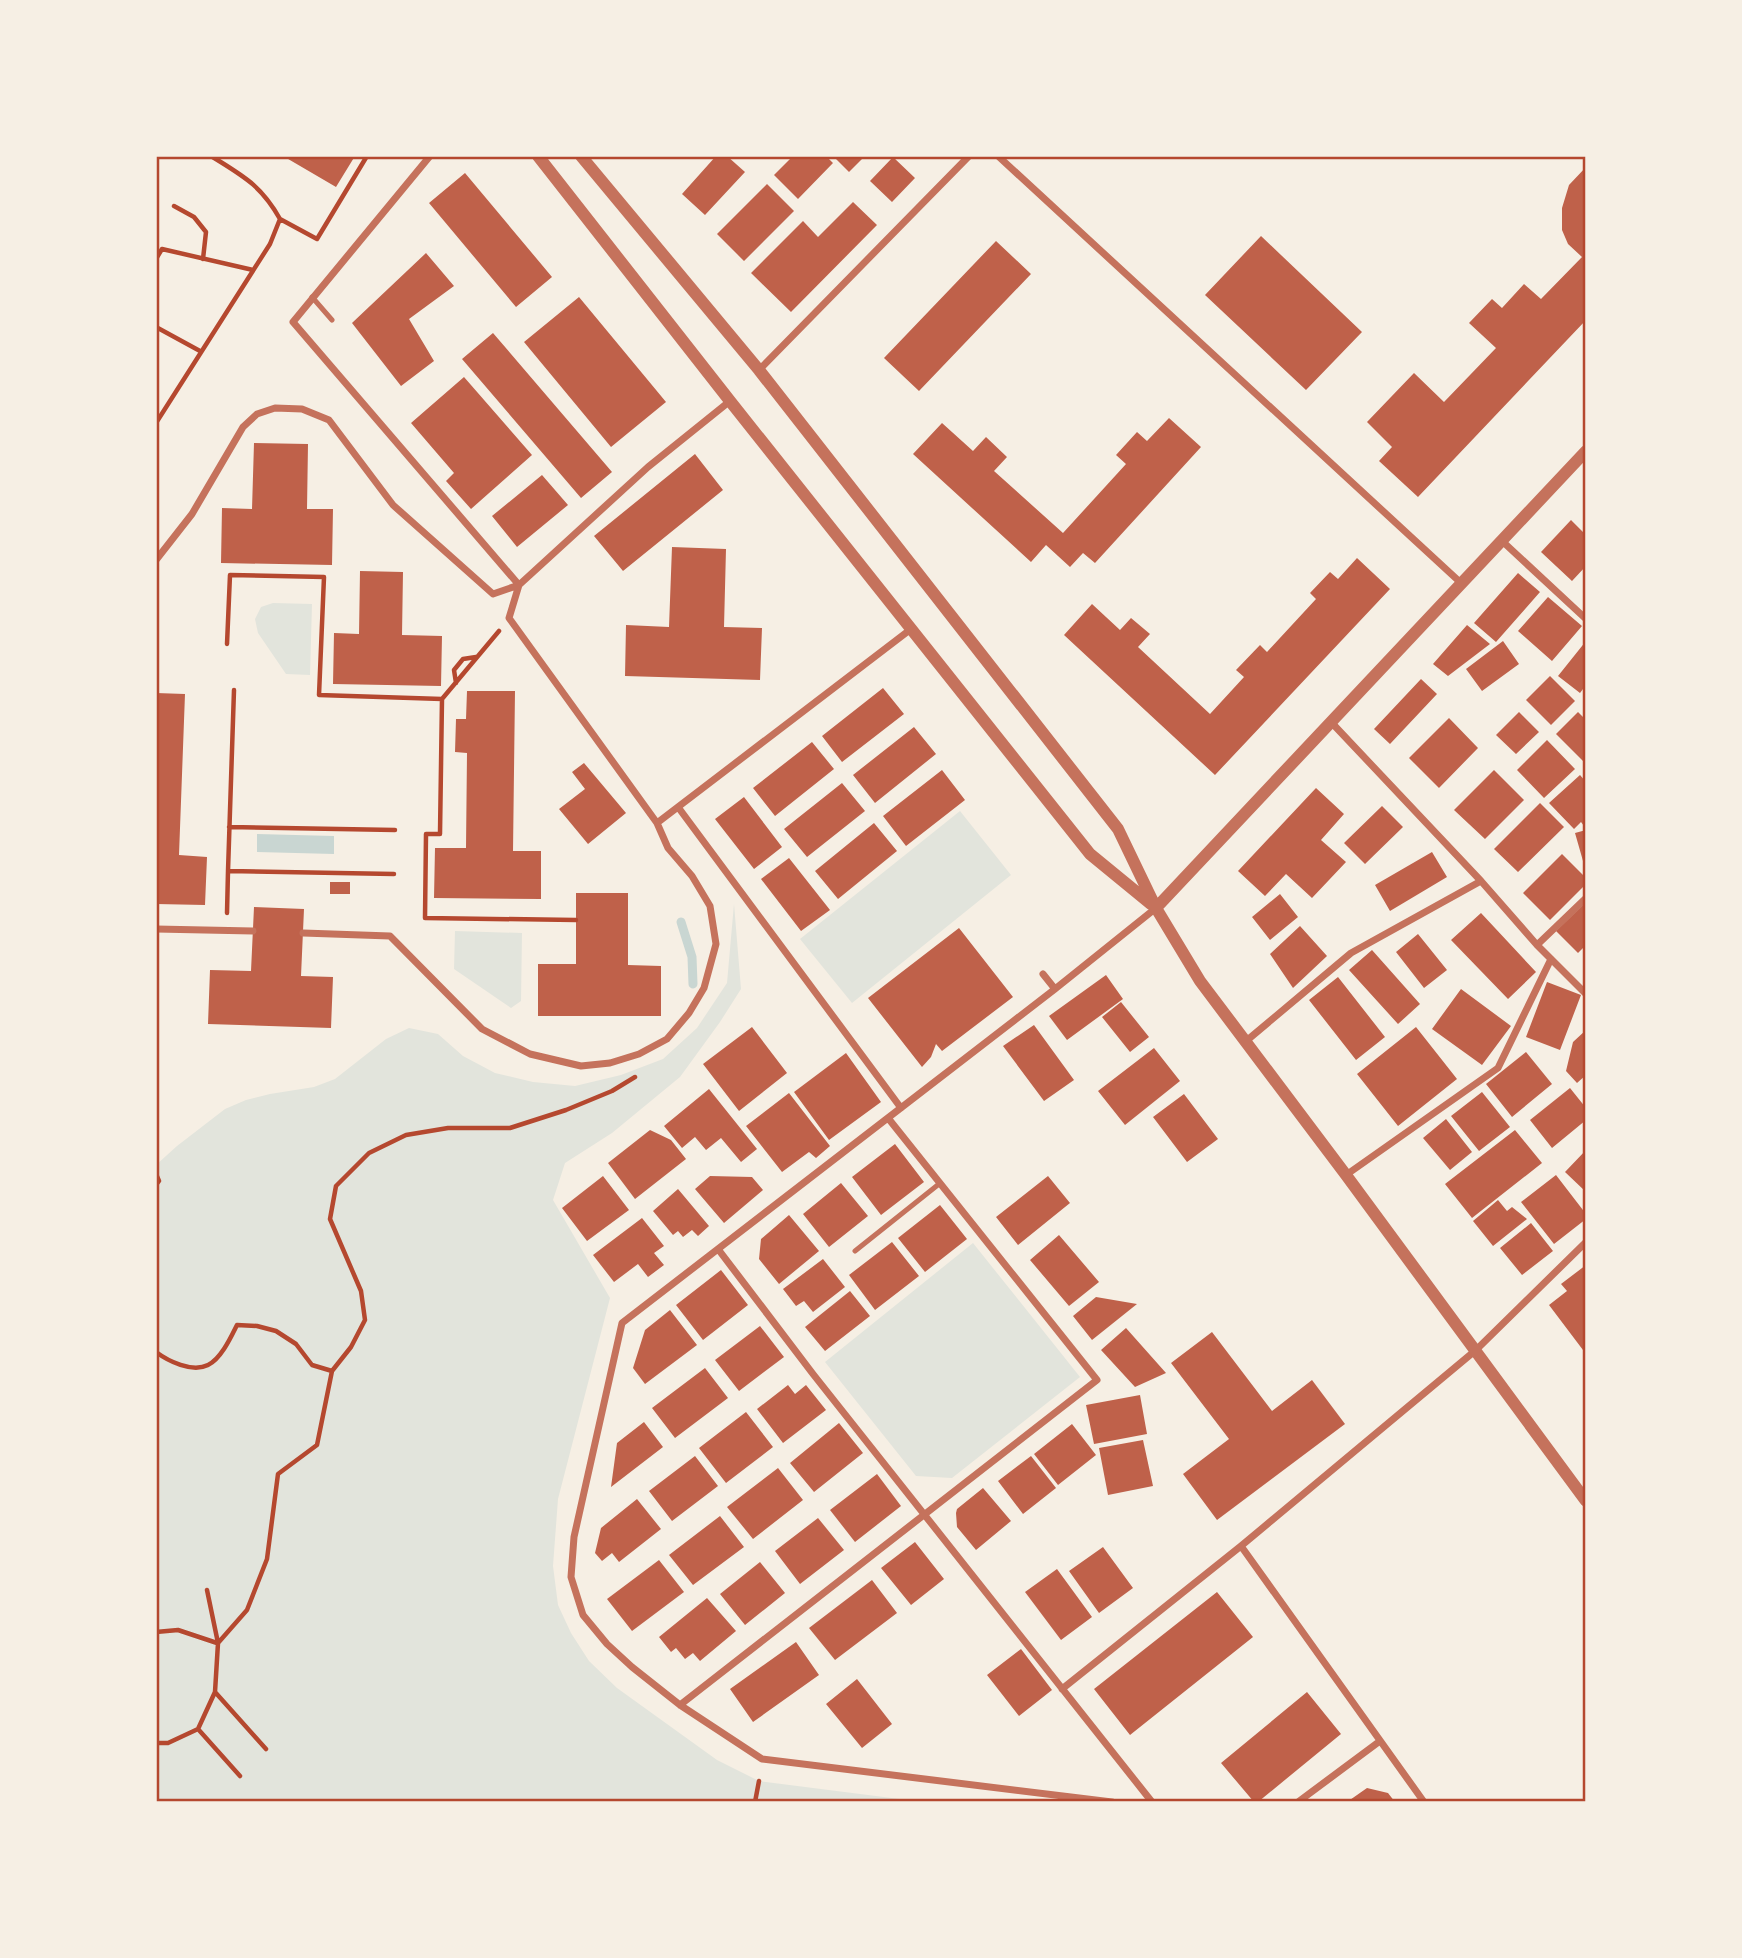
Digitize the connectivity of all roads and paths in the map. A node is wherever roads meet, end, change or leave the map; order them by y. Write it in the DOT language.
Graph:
graph roads {
  1 [pos="211,156"];
  2 [pos="367,156"];
  3 [pos="430,156"];
  4 [pos="538,156"];
  5 [pos="581,156"];
  6 [pos="969,156"];
  7 [pos="998,156"];
  8 [pos="174,206"];
  9 [pos="279,219"];
  10 [pos="203,258"];
  11 [pos="156,259"];
  12 [pos="253,270"];
  13 [pos="312,297"];
  14 [pos="332,320"];
  15 [pos="156,327"];
  16 [pos="200,351"];
  17 [pos="759,370"];
  18 [pos="730,401"];
  19 [pos="156,423"];
  20 [pos="1586,451"];
  21 [pos="1500,540"];
  22 [pos="156,560"];
  23 [pos="1461,583"];
  24 [pos="519,585"];
  25 [pos="509,618"];
  26 [pos="1586,619"];
  27 [pos="911,629"];
  28 [pos="227,644"];
  29 [pos="478,657"];
  30 [pos="456,684"];
  31 [pos="234,690"];
  32 [pos="442,699"];
  33 [pos="1331,722"];
  34 [pos="678,807"];
  35 [pos="657,822"];
  36 [pos="229,827"];
  37 [pos="395,830"];
  38 [pos="228,871"];
  39 [pos="394,874"];
  40 [pos="1481,881"];
  41 [pos="1586,898"];
  42 [pos="1156,908"];
  43 [pos="576,920"];
  44 [pos="156,929"];
  45 [pos="226,931"];
  46 [pos="253,932"];
  47 [pos="303,933"];
  48 [pos="1537,945"];
  49 [pos="1551,959"];
  50 [pos="1043,974"];
  51 [pos="1055,989"];
  52 [pos="1586,994"];
  53 [pos="1245,1042"];
  54 [pos="901,1108"];
  55 [pos="888,1118"];
  56 [pos="369,1153"];
  57 [pos="156,1174"];
  58 [pos="1346,1175"];
  59 [pos="939,1184"];
  60 [pos="156,1185"];
  61 [pos="1586,1242"];
  62 [pos="719,1249"];
  63 [pos="855,1251"];
  64 [pos="1476,1350"];
  65 [pos="156,1352"];
  66 [pos="332,1371"];
  67 [pos="1586,1501"];
  68 [pos="923,1515"];
  69 [pos="1241,1546"];
  70 [pos="207,1590"];
  71 [pos="156,1632"];
  72 [pos="218,1643"];
  73 [pos="1062,1689"];
  74 [pos="215,1692"];
  75 [pos="680,1705"];
  76 [pos="198,1729"];
  77 [pos="1380,1741"];
  78 [pos="156,1744"];
  79 [pos="266,1749"];
  80 [pos="240,1776"];
  81 [pos="759,1781"];
  82 [pos="755,1802"];
  83 [pos="1112,1802"];
  84 [pos="1152,1802"];
  85 [pos="1298,1802"];
  86 [pos="1424,1802"];
  1 -- 9 [label="path"];
  2 -- 9 [label="path"];
  3 -- 13 [label="street"];
  4 -- 18 [label="street"];
  5 -- 17 [label="street"];
  6 -- 17 [label="street"];
  7 -- 23 [label="street"];
  8 -- 10 [label="path"];
  9 -- 12 [label="path"];
  10 -- 11 [label="path"];
  10 -- 12 [label="path"];
  12 -- 16 [label="path"];
  13 -- 14 [label="lane"];
  13 -- 24 [label="street"];
  15 -- 16 [label="path"];
  16 -- 19 [label="path"];
  17 -- 42 [label="street"];
  18 -- 24 [label="street"];
  18 -- 27 [label="street"];
  20 -- 21 [label="street"];
  21 -- 23 [label="street"];
  21 -- 26 [label="street"];
  22 -- 24 [label="street"];
  23 -- 33 [label="street"];
  24 -- 25 [label="street"];
  25 -- 29 [label="path"];
  25 -- 35 [label="street"];
  27 -- 34 [label="street"];
  27 -- 42 [label="street"];
  28 -- 32 [label="path"];
  29 -- 30 [label="path"];
  29 -- 30 [label="path"];
  30 -- 32 [label="path"];
  31 -- 36 [label="path"];
  32 -- 43 [label="path"];
  33 -- 40 [label="street"];
  33 -- 42 [label="street"];
  34 -- 35 [label="street"];
  34 -- 54 [label="street"];
  35 -- 47 [label="street"];
  36 -- 37 [label="path"];
  36 -- 38 [label="path"];
  38 -- 39 [label="path"];
  38 -- 45 [label="path"];
  40 -- 48 [label="street"];
  40 -- 53 [label="street"];
  41 -- 48 [label="street"];
  42 -- 51 [label="street"];
  42 -- 53 [label="street"];
  44 -- 45 [label="street"];
  45 -- 46 [label="street"];
  48 -- 49 [label="street"];
  49 -- 52 [label="street"];
  49 -- 58 [label="street"];
  50 -- 51 [label="street"];
  51 -- 54 [label="street"];
  53 -- 58 [label="street"];
  54 -- 55 [label="street"];
  55 -- 59 [label="street"];
  55 -- 62 [label="street"];
  56 -- 66 [label="path"];
  57 -- 60 [label="path"];
  58 -- 64 [label="street"];
  59 -- 63 [label="lane"];
  59 -- 68 [label="street"];
  61 -- 64 [label="street"];
  62 -- 68 [label="street"];
  62 -- 75 [label="street"];
  64 -- 67 [label="street"];
  64 -- 69 [label="street"];
  65 -- 66 [label="path"];
  66 -- 72 [label="path"];
  68 -- 73 [label="street"];
  68 -- 75 [label="street"];
  69 -- 73 [label="street"];
  69 -- 77 [label="street"];
  70 -- 72 [label="path"];
  71 -- 72 [label="path"];
  72 -- 74 [label="path"];
  73 -- 84 [label="street"];
  74 -- 76 [label="path"];
  74 -- 79 [label="path"];
  75 -- 83 [label="street"];
  76 -- 78 [label="path"];
  76 -- 80 [label="path"];
  77 -- 85 [label="street"];
  77 -- 86 [label="street"];
  81 -- 82 [label="path"];
}
